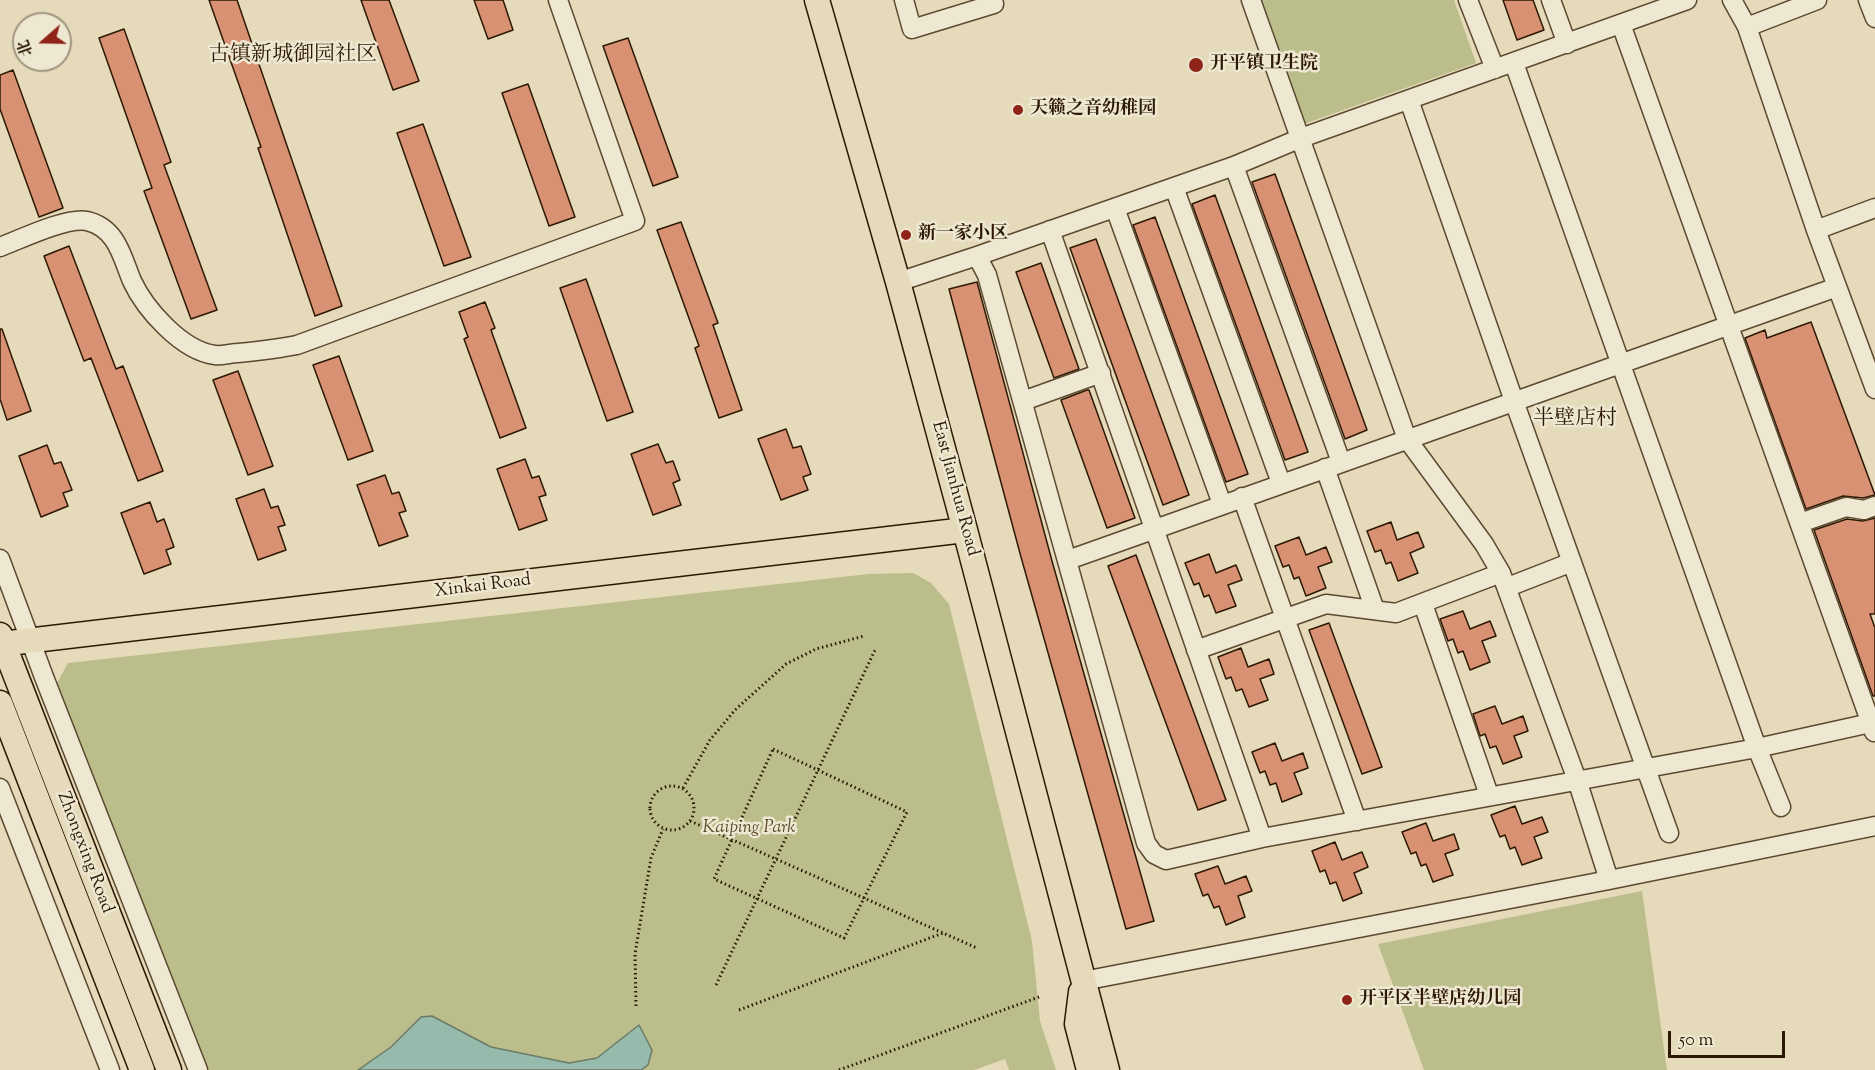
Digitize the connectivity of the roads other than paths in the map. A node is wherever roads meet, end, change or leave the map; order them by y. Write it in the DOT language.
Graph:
graph roads {
  1 [pos="558,0"];
  2 [pos="817,0"];
  3 [pos="904,0"];
  4 [pos="993,0"];
  5 [pos="1251,0"];
  6 [pos="1468,0"];
  7 [pos="1551,0"];
  8 [pos="1687,0"];
  9 [pos="1732,0"];
  10 [pos="1817,0"];
  11 [pos="1868,0"];
  12 [pos="1875,18"];
  13 [pos="1621,24"];
  14 [pos="1747,27"];
  15 [pos="1567,44"];
  16 [pos="1514,63"];
  17 [pos="1495,69"];
  18 [pos="1409,100"];
  19 [pos="1301,138"];
  20 [pos="1234,166"];
  21 [pos="1174,187"];
  22 [pos="1115,208"];
  23 [pos="1875,208"];
  24 [pos="1050,230"];
  25 [pos="1816,230"];
  26 [pos="0,247"];
  27 [pos="977,256"];
  28 [pos="898,282"];
  29 [pos="1838,287"];
  30 [pos="1729,325"];
  31 [pos="1622,363"];
  32 [pos="1101,373"];
  33 [pos="1875,389"];
  34 [pos="1023,401"];
  35 [pos="1514,401"];
  36 [pos="1407,439"];
  37 [pos="1333,465"];
  38 [pos="1281,483"];
  39 [pos="1242,497"];
  40 [pos="1222,504"];
  41 [pos="1875,506"];
  42 [pos="1800,524"];
  43 [pos="1154,528"];
  44 [pos="965,530"];
  45 [pos="0,559"];
  46 [pos="1068,560"];
  47 [pos="1572,562"];
  48 [pos="1504,580"];
  49 [pos="1423,604"];
  50 [pos="1375,610"];
  51 [pos="1285,618"];
  52 [pos="30,640"];
  53 [pos="1,641"];
  54 [pos="1196,650"];
  55 [pos="0,703"];
  56 [pos="1874,726"];
  57 [pos="1757,748"];
  58 [pos="1646,768"];
  59 [pos="1577,780"];
  60 [pos="0,788"];
  61 [pos="1489,795"];
  62 [pos="1781,807"];
  63 [pos="1357,820"];
  64 [pos="1875,826"];
  65 [pos="1669,833"];
  66 [pos="1262,838"];
  67 [pos="1609,880"];
  68 [pos="1083,981"];
  69 [pos="110,1070"];
  70 [pos="142,1070"];
  71 [pos="169,1070"];
  72 [pos="198,1070"];
  73 [pos="1089,1070"];
  74 [pos="1107,1070"];
  1 -- 26 [label="street"];
  2 -- 28 [label="main road, East Jianhua Road"];
  3 -- 4 [label="street"];
  5 -- 19 [label="street"];
  6 -- 17 [label="street"];
  7 -- 15 [label="street"];
  8 -- 13 [label="street"];
  9 -- 14 [label="street"];
  10 -- 14 [label="street"];
  11 -- 12 [label="street"];
  13 -- 15 [label="street"];
  13 -- 30 [label="street"];
  14 -- 25 [label="street"];
  15 -- 16 [label="street"];
  16 -- 17 [label="street"];
  16 -- 31 [label="street"];
  17 -- 18 [label="street"];
  18 -- 19 [label="street"];
  18 -- 35 [label="street"];
  19 -- 20 [label="street"];
  19 -- 36 [label="street"];
  20 -- 21 [label="street"];
  20 -- 37 [label="street"];
  21 -- 22 [label="street"];
  21 -- 38 [label="street"];
  22 -- 24 [label="street"];
  22 -- 40 [label="street"];
  23 -- 25 [label="street"];
  24 -- 27 [label="street"];
  24 -- 32 [label="street"];
  25 -- 29 [label="street"];
  27 -- 28 [label="street"];
  27 -- 34 [label="street"];
  28 -- 44 [label="main road, East Jianhua Road"];
  29 -- 30 [label="street"];
  29 -- 33 [label="street"];
  30 -- 31 [label="street"];
  30 -- 42 [label="street"];
  31 -- 35 [label="street"];
  31 -- 57 [label="street"];
  32 -- 34 [label="street"];
  32 -- 43 [label="street"];
  34 -- 46 [label="street"];
  35 -- 36 [label="street"];
  35 -- 47 [label="street"];
  36 -- 37 [label="street"];
  36 -- 48 [label="street"];
  37 -- 38 [label="street"];
  37 -- 50 [label="street"];
  38 -- 39 [label="street"];
  39 -- 40 [label="street"];
  39 -- 51 [label="street"];
  40 -- 43 [label="street"];
  41 -- 42 [label="street"];
  42 -- 56 [label="street"];
  43 -- 46 [label="street"];
  43 -- 54 [label="street"];
  44 -- 52 [label="main road, Xinkai Road"];
  44 -- 68 [label="main road, East Jianhua Road"];
  45 -- 52 [label="street"];
  46 -- 66 [label="street"];
  47 -- 48 [label="street"];
  47 -- 58 [label="street"];
  48 -- 49 [label="street"];
  48 -- 59 [label="street"];
  49 -- 50 [label="street"];
  49 -- 61 [label="street"];
  50 -- 51 [label="street"];
  51 -- 54 [label="street"];
  51 -- 63 [label="street"];
  52 -- 53 [label="main road, Xinkai Road"];
  52 -- 72 [label="street"];
  53 -- 71 [label="main road, Zhongxing Road"];
  54 -- 66 [label="street"];
  55 -- 70 [label="main road, Zhongxing Road"];
  56 -- 57 [label="street"];
  57 -- 58 [label="street"];
  57 -- 62 [label="street"];
  58 -- 59 [label="street"];
  58 -- 65 [label="street"];
  59 -- 61 [label="street"];
  59 -- 67 [label="street"];
  60 -- 69 [label="street"];
  61 -- 63 [label="street"];
  63 -- 66 [label="street"];
  64 -- 67 [label="street"];
  67 -- 68 [label="street"];
  68 -- 73 [label="main road, East Jianhua Road"];
  68 -- 74 [label="main road, East Jianhua Road"];
}
